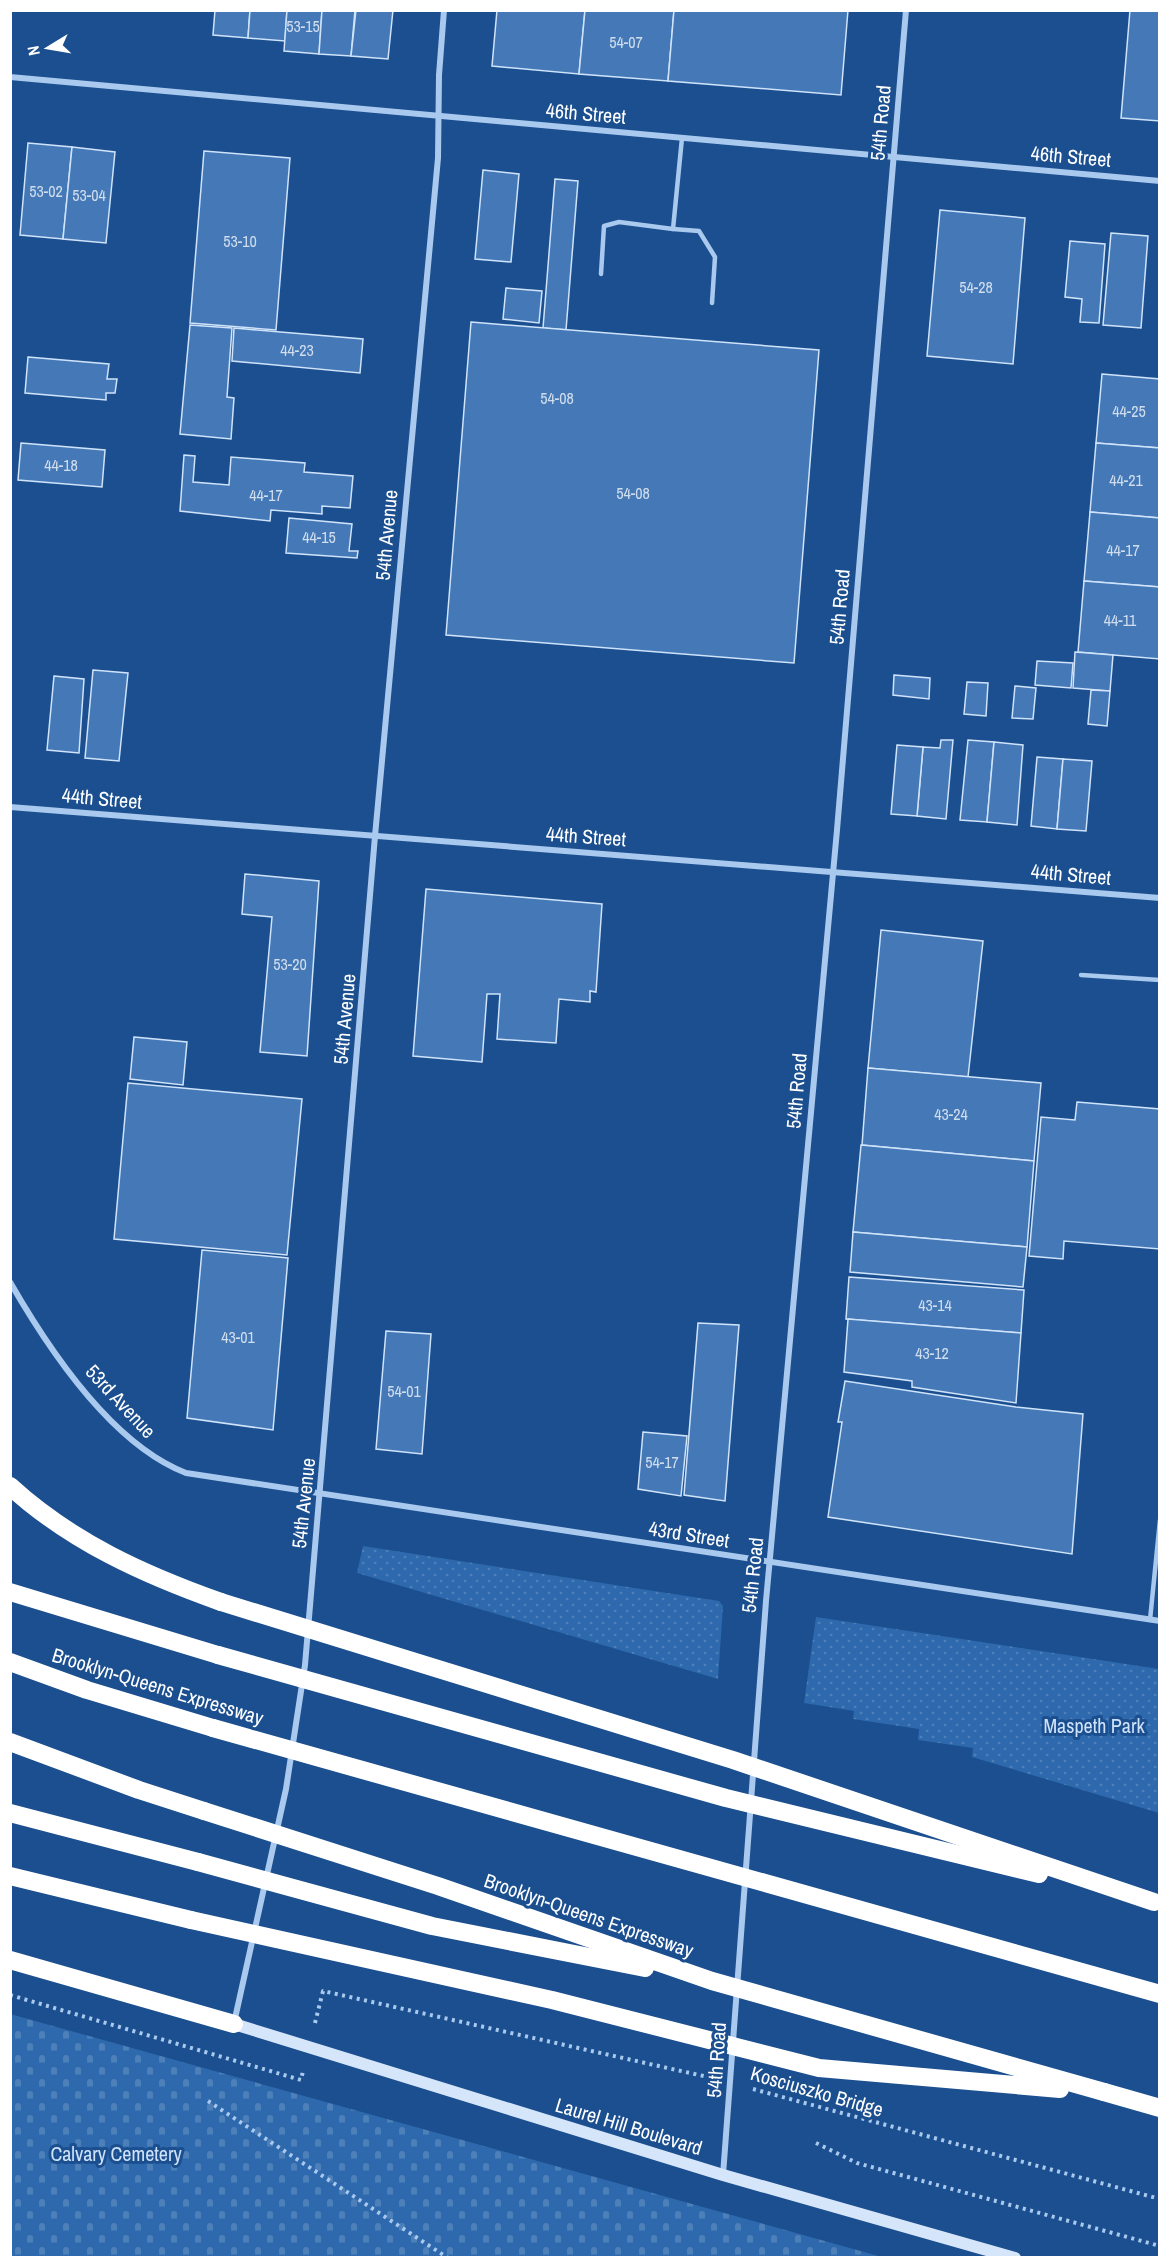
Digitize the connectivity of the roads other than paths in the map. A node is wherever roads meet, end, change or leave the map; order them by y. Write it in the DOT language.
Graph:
graph roads {
  1 [pos="444,10"];
  2 [pos="906,10"];
  3 [pos="10,77"];
  4 [pos="438,117"];
  5 [pos="682,138"];
  6 [pos="894,157"];
  7 [pos="1160,181"];
  8 [pos="673,228"];
  9 [pos="601,274"];
  10 [pos="712,303"];
  11 [pos="10,807"];
  12 [pos="375,836"];
  13 [pos="833,871"];
  14 [pos="1160,898"];
  15 [pos="1081,975"];
  16 [pos="1160,980"];
  17 [pos="10,1282"];
  18 [pos="10,1486"];
  19 [pos="321,1493"];
  20 [pos="1160,1520"];
  21 [pos="769,1563"];
  22 [pos="10,1592"];
  23 [pos="1150,1620"];
  24 [pos="1160,1621"];
  25 [pos="10,1662"];
  26 [pos="10,1742"];
  27 [pos="10,1813"];
  28 [pos="10,1876"];
  29 [pos="1157,1902"];
  30 [pos="10,1960"];
  31 [pos="712,1981"];
  32 [pos="1160,1994"];
  33 [pos="234,2024"];
  34 [pos="1104,2092"];
  35 [pos="1160,2108"];
  36 [pos="723,2175"];
  37 [pos="1015,2258"];
  1 -- 4 [label="street, 54th Avenue"];
  2 -- 6 [label="street, 54th Road"];
  3 -- 4 [label="street, 46th Street"];
  4 -- 5 [label="street, 46th Street"];
  4 -- 12 [label="street, 54th Avenue"];
  5 -- 6 [label="street, 46th Street"];
  5 -- 8 [label="lane"];
  6 -- 7 [label="street, 46th Street"];
  6 -- 13 [label="street, 54th Road"];
  8 -- 9 [label="lane"];
  8 -- 10 [label="lane"];
  11 -- 12 [label="street, 44th Street"];
  12 -- 13 [label="street, 44th Street"];
  12 -- 19 [label="street, 54th Avenue"];
  13 -- 14 [label="street, 44th Street"];
  13 -- 21 [label="street, 54th Road"];
  15 -- 16 [label="lane"];
  17 -- 19 [label="street, 53rd Avenue"];
  18 -- 29 [label="highway, bridge"];
  19 -- 21 [label="street, 43rd Street"];
  19 -- 33 [label="street, 54th Avenue"];
  20 -- 23 [label="lane"];
  21 -- 23 [label="street, 43rd Street"];
  21 -- 36 [label="street, 54th Road"];
  22 -- 29 [label="highway, bridge"];
  23 -- 24 [label="street, 43rd Street"];
  25 -- 32 [label="highway, Brooklyn-Queens Expressway, bridge"];
  26 -- 31 [label="highway, Brooklyn-Queens Expressway, bridge"];
  27 -- 31 [label="highway, bridge"];
  28 -- 34 [label="highway, bridge"];
  30 -- 33 [label="highway"];
  31 -- 34 [label="highway, Brooklyn-Queens Expressway, bridge"];
  33 -- 36 [label="main road, Laurel Hill Boulevard"];
  34 -- 35 [label="highway, Brooklyn-Queens Expressway"];
  36 -- 37 [label="main road, Laurel Hill Boulevard"];
}
